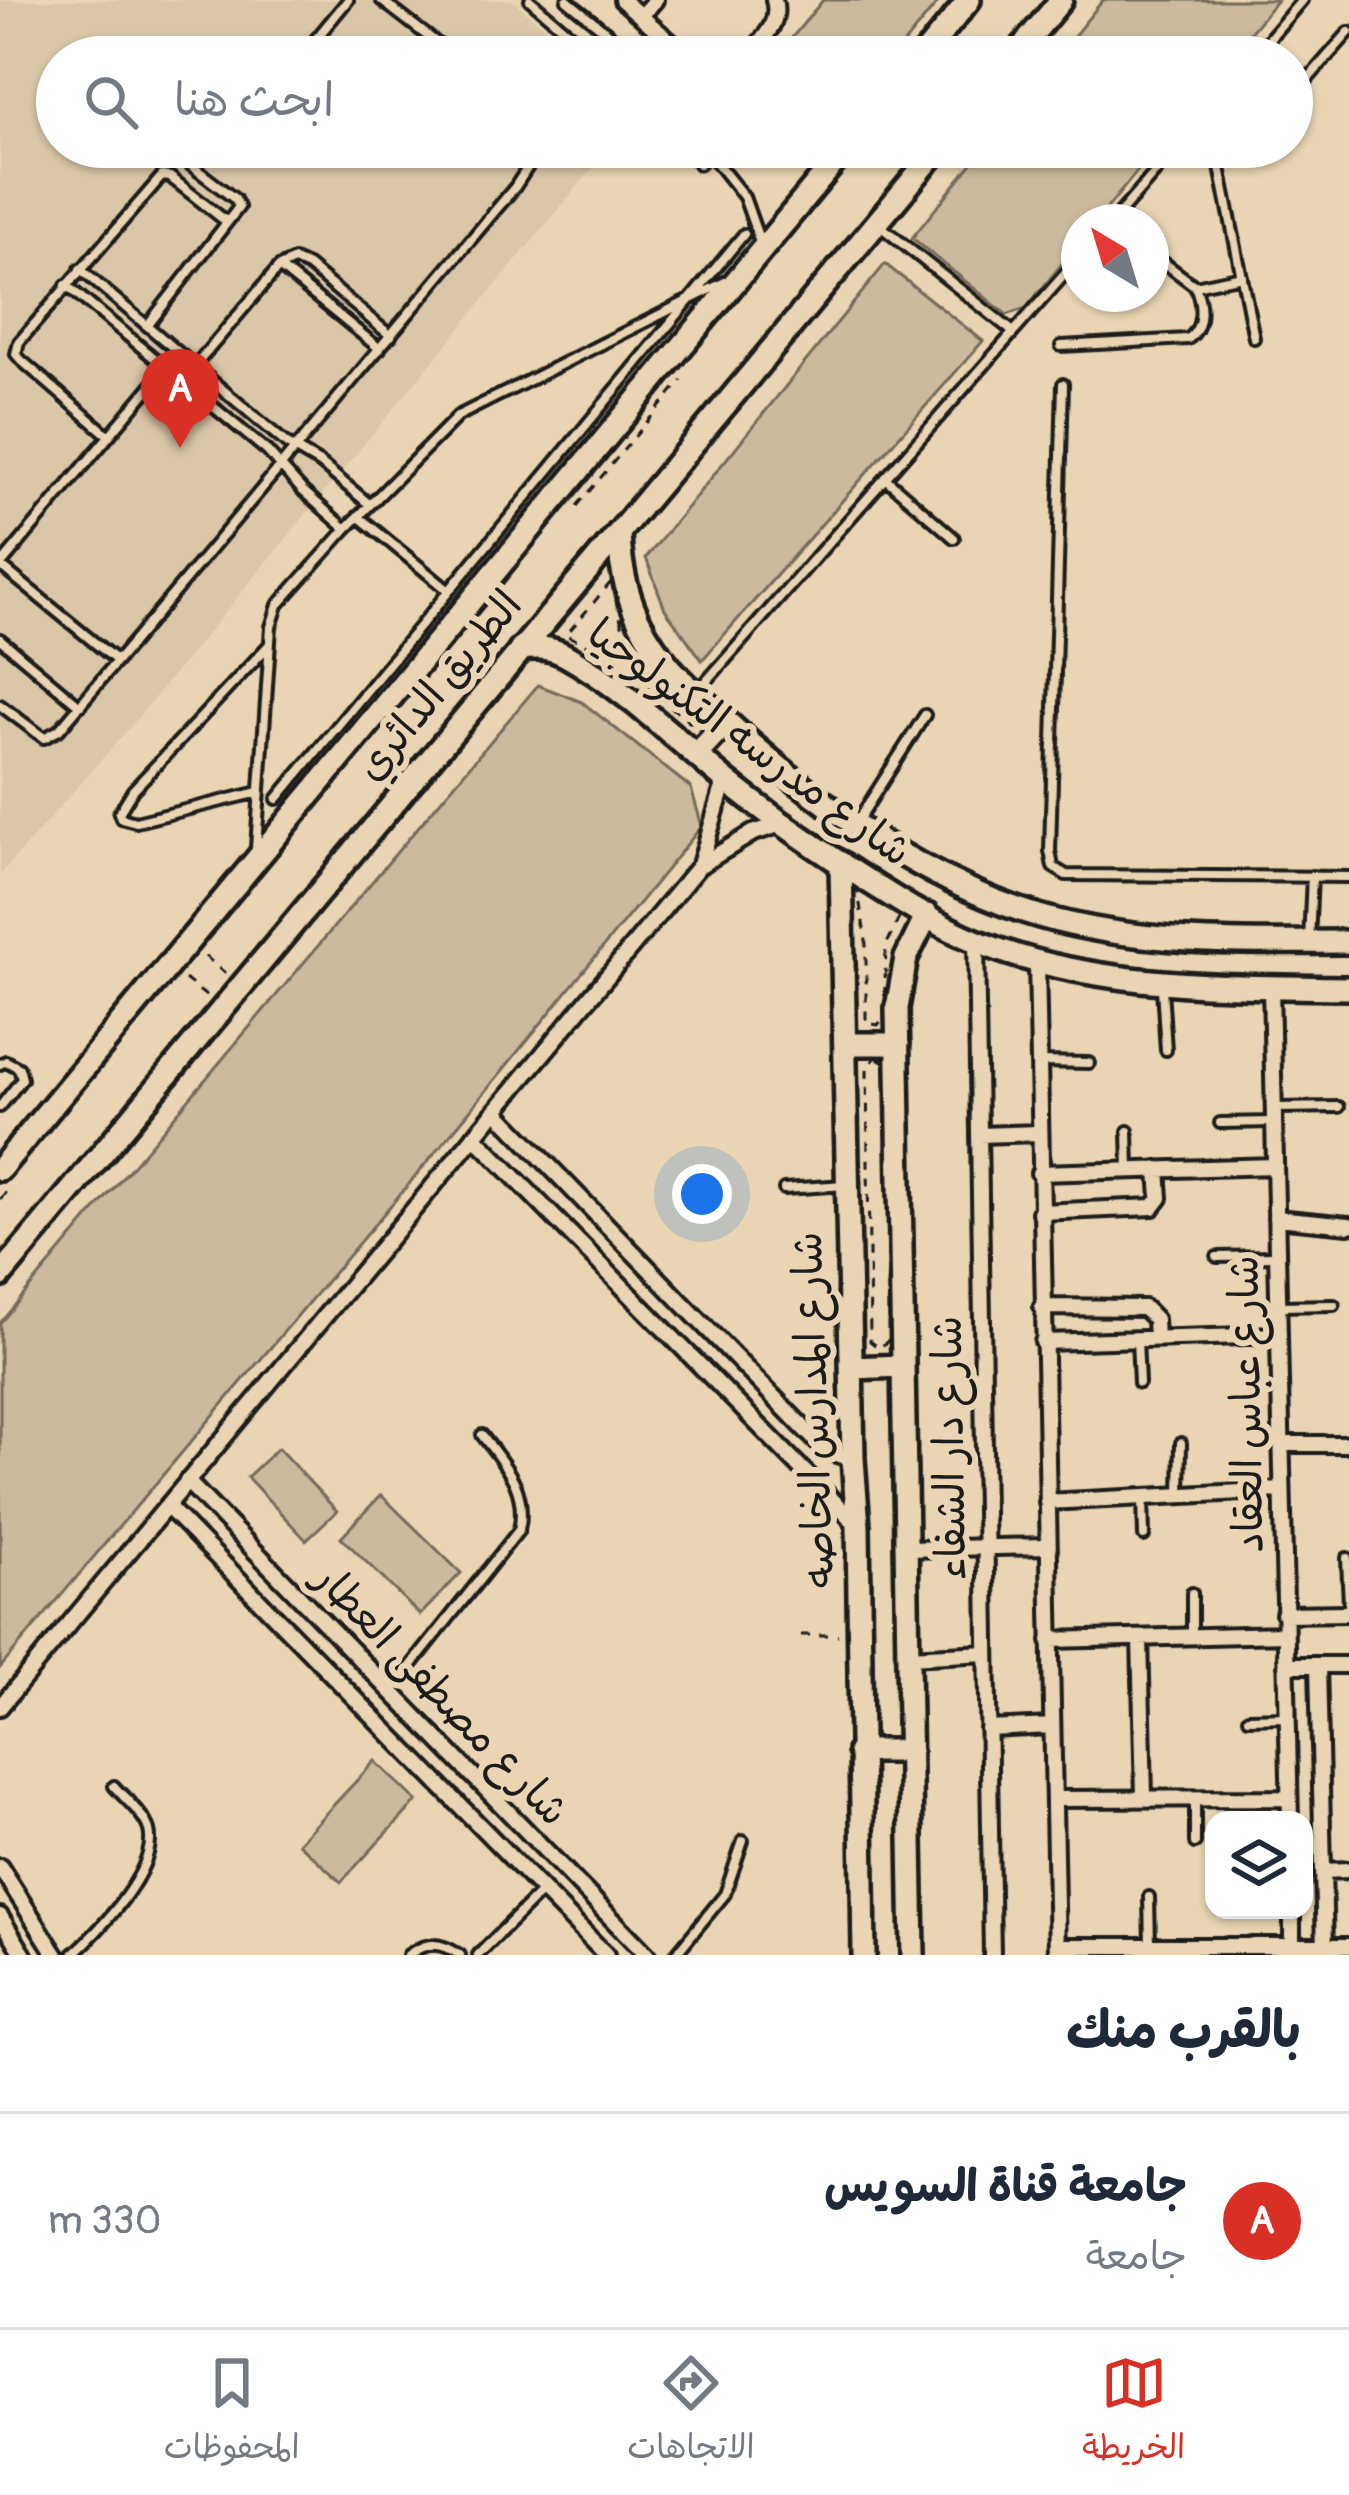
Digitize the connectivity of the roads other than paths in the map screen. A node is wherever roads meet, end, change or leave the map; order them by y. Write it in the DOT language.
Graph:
graph roads {
  1 [pos="348,0"];
  2 [pos="381,0"];
  3 [pos="530,0"];
  4 [pos="567,0"];
  5 [pos="622,0"];
  6 [pos="655,0"];
  7 [pos="775,0"];
  8 [pos="970,0"];
  9 [pos="1302,0"];
  10 [pos="1054,5"];
  11 [pos="641,16"];
  12 [pos="1349,32"];
  13 [pos="318,36"];
  14 [pos="428,36"];
  15 [pos="572,36"];
  16 [pos="611,36"];
  17 [pos="664,36"];
  18 [pos="765,36"];
  19 [pos="940,36"];
  20 [pos="1030,36"];
  21 [pos="1272,36"];
  22 [pos="1313,73"];
  23 [pos="194,168"];
  24 [pos="529,168"];
  25 [pos="723,168"];
  26 [pos="830,168"];
  27 [pos="923,168"];
  28 [pos="1159,168"];
  29 [pos="1220,168"];
  30 [pos="1128,204"];
  31 [pos="227,222"];
  32 [pos="877,223"];
  33 [pos="744,234"];
  34 [pos="762,250"];
  35 [pos="1169,266"];
  36 [pos="280,267"];
  37 [pos="80,269"];
  38 [pos="745,272"];
  39 [pos="1241,276"];
  40 [pos="1061,278"];
  41 [pos="66,285"];
  42 [pos="1195,286"];
  43 [pos="689,300"];
  44 [pos="148,326"];
  45 [pos="1012,331"];
  46 [pos="391,336"];
  47 [pos="1254,338"];
  48 [pos="1061,346"];
  49 [pos="380,349"];
  50 [pos="176,350"];
  51 [pos="163,366"];
  52 [pos="196,368"];
  53 [pos="1063,385"];
  54 [pos="189,386"];
  55 [pos="109,436"];
  56 [pos="294,449"];
  57 [pos="281,465"];
  58 [pos="884,478"];
  59 [pos="369,504"];
  60 [pos="358,516"];
  61 [pos="346,529"];
  62 [pos="619,533"];
  63 [pos="954,538"];
  64 [pos="0,566"];
  65 [pos="449,591"];
  66 [pos="0,639"];
  67 [pos="270,644"];
  68 [pos="521,649"];
  69 [pos="117,661"];
  70 [pos="696,693"];
  71 [pos="0,705"];
  72 [pos="80,706"];
  73 [pos="925,716"];
  74 [pos="727,722"];
  75 [pos="696,755"];
  76 [pos="725,780"];
  77 [pos="260,791"];
  78 [pos="277,799"];
  79 [pos="856,823"];
  80 [pos="782,824"];
  81 [pos="256,861"];
  82 [pos="841,863"];
  83 [pos="699,866"];
  84 [pos="1312,876"];
  85 [pos="1349,877"];
  86 [pos="927,915"];
  87 [pos="1100,930"];
  88 [pos="976,941"];
  89 [pos="1349,942"];
  90 [pos="1309,943"];
  91 [pos="1036,962"];
  92 [pos="1090,973"];
  93 [pos="1162,980"];
  94 [pos="1271,987"];
  95 [pos="1349,988"];
  96 [pos="845,1044"];
  97 [pos="898,1044"];
  98 [pos="1166,1050"];
  99 [pos="1037,1062"];
  100 [pos="1089,1063"];
  101 [pos="0,1064"];
  102 [pos="0,1106"];
  103 [pos="1339,1107"];
  104 [pos="496,1111"];
  105 [pos="1274,1115"];
  106 [pos="1220,1123"];
  107 [pos="1128,1130"];
  108 [pos="1038,1132"];
  109 [pos="979,1135"];
  110 [pos="474,1136"];
  111 [pos="1275,1166"];
  112 [pos="0,1169"];
  113 [pos="1158,1169"];
  114 [pos="1129,1171"];
  115 [pos="1039,1173"];
  116 [pos="847,1185"];
  117 [pos="784,1189"];
  118 [pos="1040,1213"];
  119 [pos="1276,1218"];
  120 [pos="1349,1225"];
  121 [pos="1276,1256"];
  122 [pos="1217,1257"];
  123 [pos="0,1276"];
  124 [pos="1334,1305"];
  125 [pos="1278,1306"];
  126 [pos="1042,1307"];
  127 [pos="1279,1335"];
  128 [pos="1156,1338"];
  129 [pos="1137,1339"];
  130 [pos="1043,1342"];
  131 [pos="723,1345"];
  132 [pos="700,1366"];
  133 [pos="902,1366"];
  134 [pos="852,1368"];
  135 [pos="1139,1383"];
  136 [pos="482,1435"];
  137 [pos="1181,1443"];
  138 [pos="1281,1444"];
  139 [pos="1349,1444"];
  140 [pos="853,1459"];
  141 [pos="187,1481"];
  142 [pos="1282,1490"];
  143 [pos="1180,1496"];
  144 [pos="1143,1497"];
  145 [pos="1047,1502"];
  146 [pos="167,1505"];
  147 [pos="858,1526"];
  148 [pos="1144,1536"];
  149 [pos="1048,1546"];
  150 [pos="985,1547"];
  151 [pos="906,1550"];
  152 [pos="1347,1558"];
  153 [pos="1192,1592"];
  154 [pos="1349,1609"];
  155 [pos="1284,1614"];
  156 [pos="1285,1634"];
  157 [pos="1192,1637"];
  158 [pos="1140,1638"];
  159 [pos="1050,1640"];
  160 [pos="987,1653"];
  161 [pos="908,1657"];
  162 [pos="1286,1665"];
  163 [pos="1318,1665"];
  164 [pos="1349,1665"];
  165 [pos="391,1688"];
  166 [pos="0,1707"];
  167 [pos="367,1709"];
  168 [pos="1287,1717"];
  169 [pos="1248,1718"];
  170 [pos="1052,1726"];
  171 [pos="988,1729"];
  172 [pos="910,1750"];
  173 [pos="859,1751"];
  174 [pos="114,1786"];
  175 [pos="1144,1796"];
  176 [pos="495,1797"];
  177 [pos="1195,1797"];
  178 [pos="1289,1798"];
  179 [pos="1054,1799"];
  180 [pos="1290,1811"];
  181 [pos="473,1818"];
  182 [pos="743,1841"];
  183 [pos="1195,1843"];
  184 [pos="0,1867"];
  185 [pos="1349,1870"];
  186 [pos="1323,1871"];
  187 [pos="543,1890"];
  188 [pos="1149,1897"];
  189 [pos="0,1916"];
  190 [pos="1292,1919"];
  191 [pos="1150,1946"];
  192 [pos="1349,1946"];
  193 [pos="1057,1950"];
  194 [pos="1194,1951"];
  195 [pos="1292,1951"];
  196 [pos="1325,1951"];
  197 [pos="24,1955"];
  198 [pos="56,1955"];
  199 [pos="72,1955"];
  200 [pos="408,1955"];
  201 [pos="460,1955"];
  202 [pos="478,1955"];
  203 [pos="606,1955"];
  204 [pos="647,1955"];
  205 [pos="676,1955"];
  206 [pos="864,1955"];
  207 [pos="914,1955"];
  208 [pos="992,1955"];
  1 -- 13 [label="lane"];
  2 -- 14 [label="lane"];
  3 -- 15 [label="lane"];
  4 -- 16 [label="lane"];
  5 -- 11 [label="street"];
  6 -- 11 [label="street"];
  7 -- 18 [label="street"];
  8 -- 19 [label="street"];
  9 -- 21 [label="lane"];
  10 -- 20 [label="street"];
  11 -- 17 [label="street"];
  12 -- 22 [label="lane"];
  23 -- 31 [label="lane"];
  24 -- 46 [label="lane"];
  25 -- 34 [label="lane"];
  26 -- 34 [label="street, الطريق الدائري"];
  27 -- 32 [label="street, الطريق الدائري"];
  28 -- 30 [label="lane"];
  29 -- 39 [label="lane"];
  31 -- 37 [label="lane"];
  31 -- 44 [label="lane"];
  32 -- 45 [label="lane"];
  32 -- 62 [label="street, الطريق الدائري"];
  33 -- 43 [label="lane"];
  34 -- 38 [label="street, الطريق الدائري"];
  35 -- 42 [label="lane"];
  36 -- 46 [label="lane"];
  36 -- 49 [label="lane"];
  36 -- 52 [label="lane"];
  37 -- 41 [label="lane"];
  37 -- 44 [label="lane"];
  38 -- 43 [label="lane"];
  38 -- 81 [label="street, الطريق الدائري"];
  39 -- 42 [label="lane"];
  39 -- 47 [label="lane"];
  40 -- 45 [label="lane"];
  41 -- 51 [label="lane"];
  41 -- 55 [label="lane"];
  42 -- 48 [label="lane"];
  43 -- 59 [label="lane"];
  43 -- 65 [label="lane"];
  44 -- 50 [label="lane"];
  45 -- 58 [label="lane"];
  46 -- 49 [label="lane"];
  49 -- 56 [label="lane"];
  50 -- 51 [label="lane"];
  50 -- 52 [label="lane"];
  51 -- 54 [label="lane"];
  51 -- 55 [label="lane"];
  52 -- 54 [label="lane"];
  52 -- 56 [label="lane"];
  53 -- 84 [label="lane"];
  54 -- 57 [label="lane"];
  55 -- 64 [label="lane"];
  56 -- 57 [label="lane"];
  56 -- 59 [label="lane"];
  57 -- 61 [label="lane"];
  57 -- 69 [label="lane"];
  58 -- 63 [label="lane"];
  58 -- 70 [label="lane"];
  59 -- 60 [label="lane"];
  60 -- 61 [label="lane"];
  60 -- 65 [label="lane"];
  61 -- 67 [label="lane"];
  62 -- 68 [label="street, الطريق الدائري"];
  62 -- 70 [label="street, شارع مدرسه التكنولوجيا"];
  64 -- 69 [label="lane"];
  65 -- 78 [label="lane"];
  66 -- 72 [label="lane"];
  67 -- 77 [label="lane"];
  67 -- 77 [label="lane"];
  68 -- 75 [label="street, شارع مدرسه التكنولوجيا"];
  68 -- 123 [label="street, الطريق الدائري"];
  69 -- 72 [label="lane"];
  70 -- 74 [label="street, شارع مدرسه التكنولوجيا"];
  71 -- 72 [label="lane"];
  73 -- 79 [label="lane"];
  74 -- 75 [label="street"];
  74 -- 79 [label="street, شارع مدرسه التكنولوجيا"];
  75 -- 76 [label="street, شارع مدرسه التكنولوجيا"];
  76 -- 80 [label="street, شارع مدرسه التكنولوجيا"];
  76 -- 83 [label="street"];
  77 -- 81 [label="lane"];
  79 -- 87 [label="street, شارع مدرسه التكنولوجيا"];
  80 -- 82 [label="street, شارع مدرسه التكنولوجيا"];
  80 -- 83 [label="street"];
  81 -- 112 [label="street, الطريق الدائري"];
  82 -- 86 [label="street, شارع مدرسه التكنولوجيا"];
  82 -- 96 [label="street, شارع المدارس الخاصه"];
  83 -- 104 [label="street"];
  84 -- 85 [label="lane"];
  84 -- 90 [label="lane"];
  86 -- 88 [label="street, شارع مدرسه التكنولوجيا"];
  86 -- 97 [label="street, شارع المدارس الخاصه"];
  87 -- 90 [label="street, شارع مدرسه التكنولوجيا"];
  87 -- 92 [label="street"];
  88 -- 91 [label="street, شارع مدرسه التكنولوجيا"];
  88 -- 109 [label="street, شارع دار الشفاء"];
  89 -- 90 [label="street, شارع مدرسه التكنولوجيا"];
  91 -- 92 [label="street, شارع مدرسه التكنولوجيا"];
  91 -- 99 [label="street"];
  92 -- 93 [label="street, شارع مدرسه التكنولوجيا"];
  93 -- 94 [label="street, شارع مدرسه التكنولوجيا"];
  93 -- 98 [label="lane"];
  94 -- 95 [label="street, شارع مدرسه التكنولوجيا"];
  94 -- 105 [label="street, شارع عباس العقاد"];
  96 -- 97 [label="street"];
  96 -- 116 [label="street, شارع المدارس الخاصه"];
  97 -- 133 [label="street, شارع المدارس الخاصه"];
  99 -- 100 [label="lane"];
  99 -- 108 [label="street"];
  101 -- 102 [label="lane"];
  103 -- 105 [label="lane"];
  104 -- 110 [label="street"];
  104 -- 131 [label="street"];
  105 -- 106 [label="lane"];
  105 -- 111 [label="street, شارع عباس العقاد"];
  107 -- 114 [label="lane"];
  108 -- 109 [label="street"];
  108 -- 115 [label="street"];
  109 -- 150 [label="street, شارع دار الشفاء"];
  110 -- 132 [label="street"];
  110 -- 141 [label="street"];
  111 -- 113 [label="street"];
  111 -- 119 [label="street, شارع عباس العقاد"];
  113 -- 114 [label="street"];
  113 -- 118 [label="street"];
  114 -- 115 [label="street"];
  115 -- 118 [label="street"];
  116 -- 117 [label="lane"];
  116 -- 134 [label="street, شارع المدارس الخاصه"];
  118 -- 126 [label="street"];
  119 -- 120 [label="street"];
  119 -- 121 [label="street, شارع عباس العقاد"];
  121 -- 122 [label="lane"];
  121 -- 125 [label="street, شارع عباس العقاد"];
  124 -- 125 [label="lane"];
  125 -- 127 [label="street, شارع عباس العقاد"];
  126 -- 128 [label="street"];
  126 -- 130 [label="street"];
  127 -- 128 [label="street"];
  127 -- 138 [label="street, شارع عباس العقاد"];
  128 -- 129 [label="street"];
  129 -- 130 [label="street"];
  129 -- 135 [label="lane"];
  130 -- 145 [label="street"];
  131 -- 132 [label="street"];
  131 -- 140 [label="street"];
  132 -- 147 [label="street"];
  133 -- 134 [label="street"];
  133 -- 151 [label="street, شارع المدارس الخاصه"];
  134 -- 140 [label="street, شارع المدارس الخاصه"];
  136 -- 165 [label="lane"];
  137 -- 143 [label="lane"];
  138 -- 139 [label="street"];
  138 -- 142 [label="street, شارع عباس العقاد"];
  140 -- 147 [label="street, شارع المدارس الخاصه"];
  141 -- 146 [label="street"];
  141 -- 165 [label="street, شارع مصطفى العطار"];
  142 -- 143 [label="street"];
  142 -- 155 [label="street, شارع عباس العقاد"];
  143 -- 144 [label="street"];
  144 -- 145 [label="street"];
  144 -- 148 [label="lane"];
  145 -- 149 [label="street"];
  146 -- 166 [label="street"];
  146 -- 167 [label="street, شارع مصطفى العطار"];
  147 -- 173 [label="street, شارع المدارس الخاصه"];
  149 -- 150 [label="street"];
  149 -- 159 [label="street"];
  150 -- 151 [label="street"];
  150 -- 160 [label="street, شارع دار الشفاء"];
  151 -- 161 [label="street, شارع المدارس الخاصه"];
  152 -- 154 [label="lane"];
  153 -- 157 [label="lane"];
  154 -- 155 [label="street"];
  155 -- 156 [label="street, شارع عباس العقاد"];
  156 -- 157 [label="street"];
  156 -- 162 [label="street, شارع عباس العقاد"];
  157 -- 158 [label="street"];
  158 -- 159 [label="street"];
  158 -- 175 [label="street"];
  159 -- 170 [label="street"];
  160 -- 161 [label="street"];
  160 -- 171 [label="street, شارع دار الشفاء"];
  161 -- 172 [label="street, شارع المدارس الخاصه"];
  162 -- 163 [label="street"];
  162 -- 168 [label="street, شارع عباس العقاد"];
  163 -- 164 [label="street"];
  163 -- 186 [label="street"];
  165 -- 167 [label="street"];
  165 -- 176 [label="street, شارع مصطفى العطار"];
  167 -- 181 [label="street, شارع مصطفى العطار"];
  168 -- 169 [label="lane"];
  168 -- 178 [label="street, شارع عباس العقاد"];
  170 -- 171 [label="street"];
  170 -- 179 [label="street"];
  171 -- 208 [label="street, شارع دار الشفاء"];
  172 -- 173 [label="street"];
  172 -- 207 [label="street, شارع المدارس الخاصه"];
  173 -- 206 [label="street, شارع المدارس الخاصه"];
  174 -- 199 [label="lane"];
  175 -- 177 [label="street"];
  175 -- 179 [label="street"];
  176 -- 181 [label="street"];
  176 -- 204 [label="street, شارع مصطفى العطار"];
  177 -- 178 [label="street"];
  177 -- 183 [label="lane"];
  178 -- 180 [label="street, شارع عباس العقاد"];
  179 -- 193 [label="street"];
  181 -- 187 [label="street, شارع مصطفى العطار"];
  182 -- 205 [label="lane"];
  184 -- 198 [label="street"];
  185 -- 186 [label="street"];
  186 -- 196 [label="street"];
  187 -- 202 [label="lane"];
  187 -- 203 [label="street, شارع مصطفى العطار"];
  188 -- 191 [label="lane"];
  189 -- 197 [label="street"];
  190 -- 195 [label="street"];
  191 -- 193 [label="street"];
  191 -- 194 [label="street"];
  192 -- 196 [label="street"];
  194 -- 195 [label="street"];
  195 -- 196 [label="street"];
  200 -- 201 [label="lane"];
}
